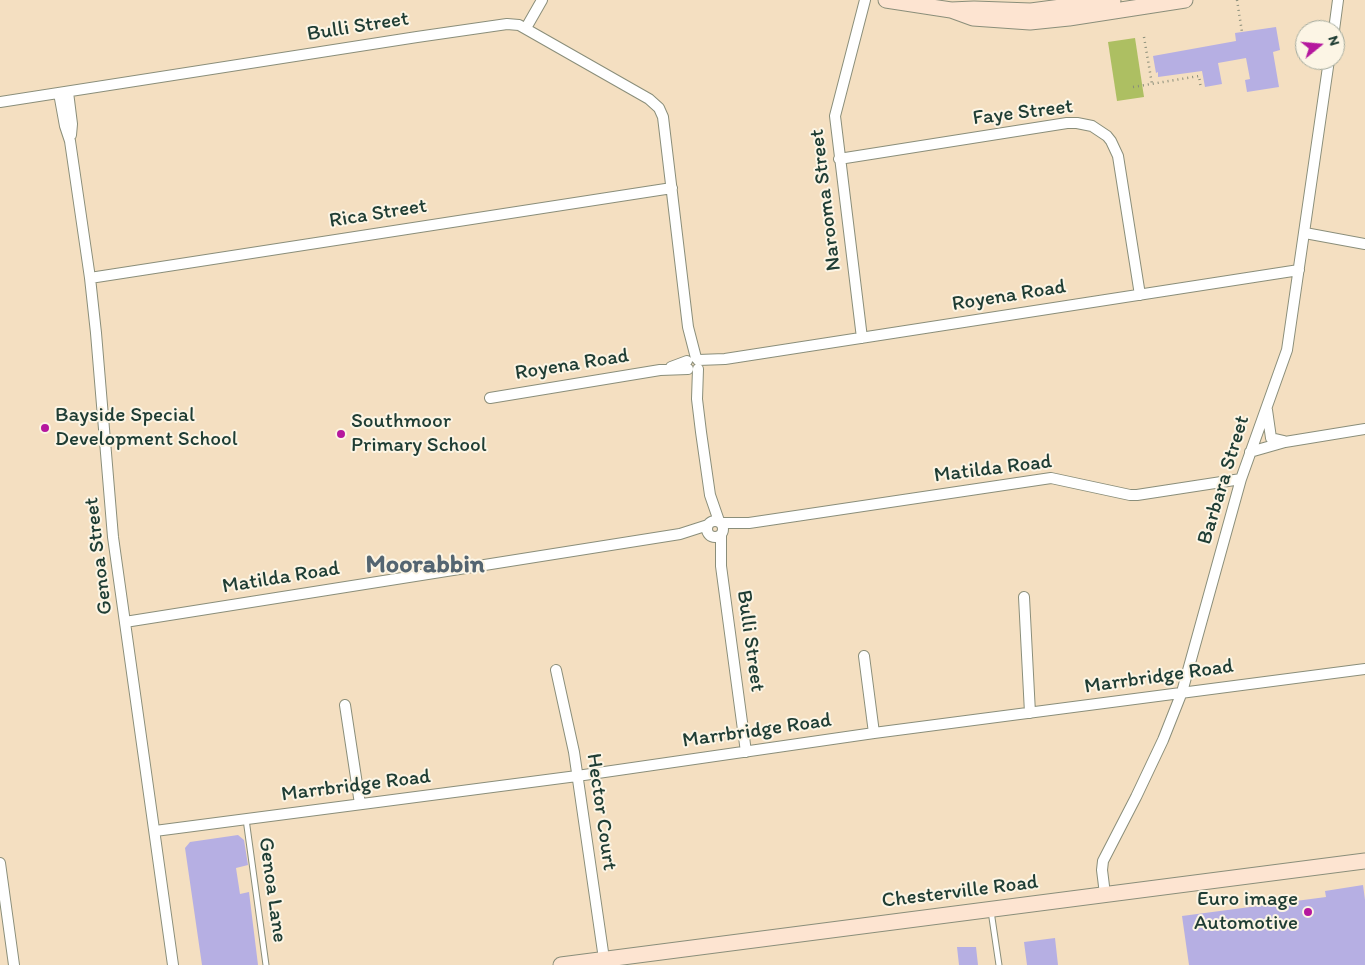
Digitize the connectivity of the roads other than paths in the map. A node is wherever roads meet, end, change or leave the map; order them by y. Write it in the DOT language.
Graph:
graph roads {
  1 [pos="542,0"];
  2 [pos="865,0"];
  3 [pos="886,0"];
  4 [pos="1113,0"];
  5 [pos="1183,0"];
  6 [pos="1338,0"];
  7 [pos="952,10"];
  8 [pos="1335,20"];
  9 [pos="526,28"];
  10 [pos="1328,70"];
  11 [pos="63,92"];
  12 [pos="0,102"];
  13 [pos="839,159"];
  14 [pos="672,188"];
  15 [pos="1305,233"];
  16 [pos="1365,244"];
  17 [pos="1299,270"];
  18 [pos="90,278"];
  19 [pos="1140,295"];
  20 [pos="862,338"];
  21 [pos="693,364"];
  22 [pos="490,398"];
  23 [pos="1267,406"];
  24 [pos="1365,429"];
  25 [pos="1285,442"];
  26 [pos="1250,452"];
  27 [pos="1241,479"];
  28 [pos="715,529"];
  29 [pos="1024,598"];
  30 [pos="126,622"];
  31 [pos="864,656"];
  32 [pos="1365,669"];
  33 [pos="556,670"];
  34 [pos="1182,692"];
  35 [pos="345,705"];
  36 [pos="1030,713"];
  37 [pos="874,733"];
  38 [pos="746,752"];
  39 [pos="578,776"];
  40 [pos="360,804"];
  41 [pos="246,818"];
  42 [pos="155,831"];
  43 [pos="1365,861"];
  44 [pos="0,863"];
  45 [pos="1105,894"];
  46 [pos="991,909"];
  47 [pos="604,959"];
  48 [pos="14,965"];
  49 [pos="173,965"];
  50 [pos="266,965"];
  51 [pos="561,965"];
  52 [pos="999,965"];
  1 -- 9 [label="street"];
  2 -- 13 [label="street, Narooma Street"];
  3 -- 7 [label="main road"];
  4 -- 7 [label="main road"];
  5 -- 7 [label="main road"];
  6 -- 8 [label="street"];
  9 -- 11 [label="street, Bulli Street"];
  9 -- 14 [label="street, Bulli Street"];
  10 -- 15 [label="street, Barbara Street"];
  11 -- 12 [label="street, Bulli Street"];
  11 -- 18 [label="street, Genoa Street"];
  13 -- 19 [label="street, Faye Street"];
  13 -- 20 [label="street, Narooma Street"];
  14 -- 18 [label="street, Rica Street"];
  14 -- 21 [label="street, Bulli Street"];
  15 -- 16 [label="street"];
  15 -- 17 [label="street, Barbara Street"];
  17 -- 19 [label="street, Royena Road"];
  17 -- 23 [label="street, Barbara Street"];
  18 -- 30 [label="street, Genoa Street"];
  19 -- 20 [label="street, Royena Road"];
  20 -- 21 [label="street, Royena Road"];
  21 -- 22 [label="street, Royena Road"];
  21 -- 28 [label="street, Bulli Street"];
  23 -- 25 [label="street"];
  23 -- 26 [label="street, Barbara Street"];
  24 -- 25 [label="street"];
  25 -- 26 [label="street"];
  26 -- 27 [label="street, Barbara Street"];
  27 -- 28 [label="street, Matilda Road"];
  27 -- 34 [label="street, Barbara Street"];
  28 -- 30 [label="street, Matilda Road"];
  28 -- 38 [label="street, Bulli Street"];
  29 -- 36 [label="street"];
  30 -- 42 [label="street, Genoa Street"];
  31 -- 37 [label="street"];
  32 -- 34 [label="street, Marrbridge Road"];
  33 -- 39 [label="street, Hector Court"];
  34 -- 36 [label="street, Marrbridge Road"];
  34 -- 45 [label="street, Barbara Street"];
  35 -- 40 [label="street"];
  36 -- 37 [label="street, Marrbridge Road"];
  37 -- 38 [label="street, Marrbridge Road"];
  38 -- 39 [label="street, Marrbridge Road"];
  39 -- 40 [label="street, Marrbridge Road"];
  39 -- 47 [label="street, Hector Court"];
  40 -- 41 [label="street, Marrbridge Road"];
  41 -- 42 [label="street, Marrbridge Road"];
  41 -- 50 [label="lane, Genoa Lane"];
  42 -- 49 [label="street, Genoa Street"];
  43 -- 45 [label="main road, Chesterville Road"];
  44 -- 48 [label="street"];
  45 -- 46 [label="main road, Chesterville Road"];
  46 -- 47 [label="main road, Chesterville Road"];
  46 -- 52 [label="lane"];
  47 -- 51 [label="main road, Chesterville Road"];
}
